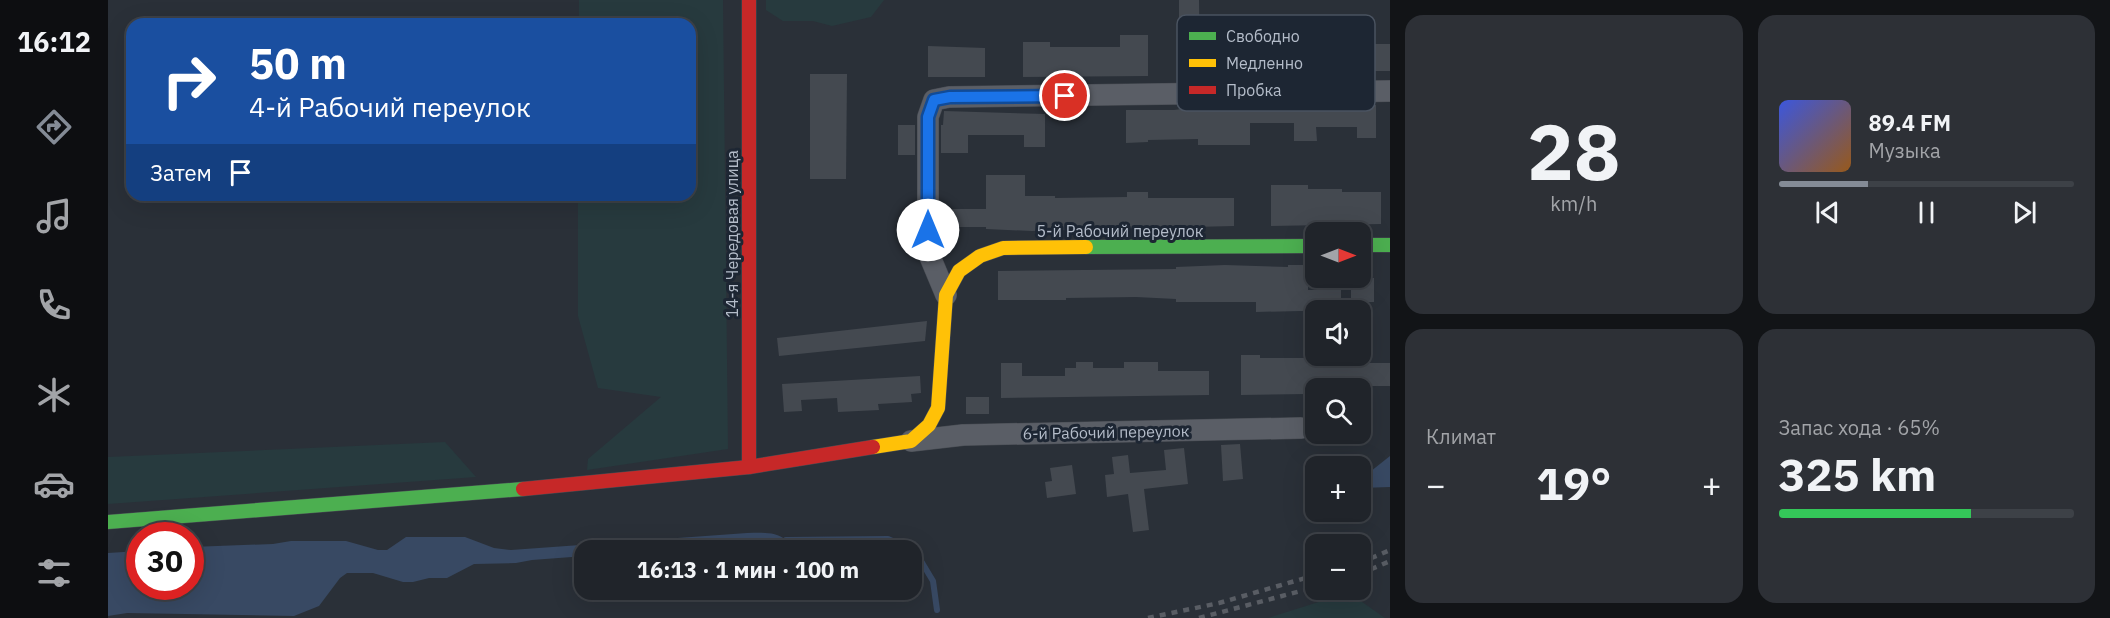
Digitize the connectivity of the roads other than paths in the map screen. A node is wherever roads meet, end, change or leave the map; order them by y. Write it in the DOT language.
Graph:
graph roads {
  1 [pos="748,0"];
  2 [pos="1375,91"];
  3 [pos="1390,91"];
  4 [pos="1177,94"];
  5 [pos="1371,245"];
  6 [pos="1390,245"];
  7 [pos="1305,246"];
  8 [pos="946,296"];
  9 [pos="1301,428"];
  10 [pos="911,441"];
  11 [pos="749,467"];
  12 [pos="108,522"];
  1 -- 11 [label="main road, 14-я Чередовая улица"];
  2 -- 3 [label="street"];
  4 -- 8 [label="street"];
  5 -- 6 [label="main road"];
  7 -- 8 [label="main road, 5-й Рабочий переулок"];
  8 -- 10 [label="main road"];
  9 -- 10 [label="street, 6-й Рабочий переулок"];
  10 -- 11 [label="main road"];
  11 -- 12 [label="main road"];
}
